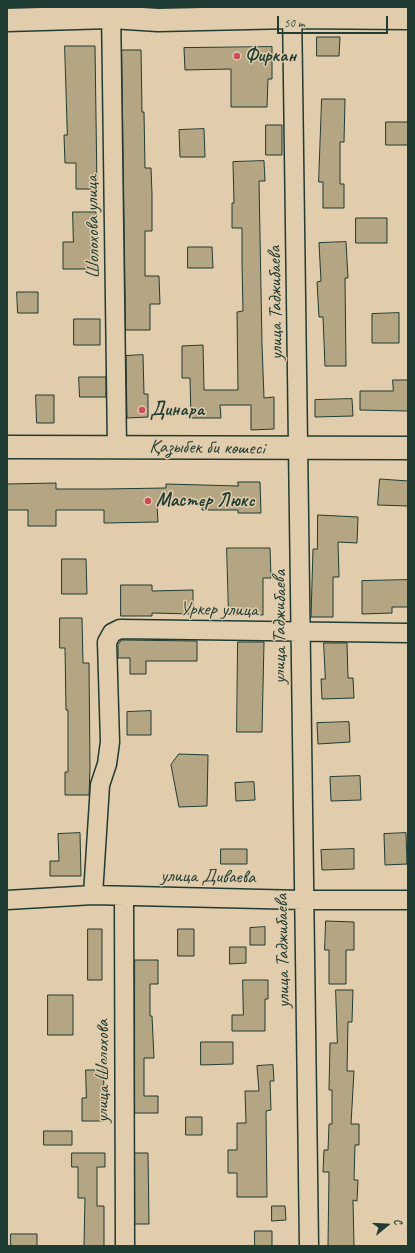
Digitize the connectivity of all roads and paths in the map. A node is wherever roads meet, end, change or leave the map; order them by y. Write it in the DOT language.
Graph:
graph roads {
  1 [pos="111,12"];
  2 [pos="292,12"];
  3 [pos="158,13"];
  4 [pos="408,18"];
  5 [pos="7,20"];
  6 [pos="7,447"];
  7 [pos="117,447"];
  8 [pos="408,448"];
  9 [pos="300,449"];
  10 [pos="301,632"];
  11 [pos="408,633"];
  12 [pos="93,895"];
  13 [pos="124,897"];
  14 [pos="7,900"];
  15 [pos="303,900"];
  16 [pos="408,900"];
  17 [pos="125,1246"];
  18 [pos="309,1246"];
  1 -- 3 [label="main road"];
  1 -- 5 [label="main road"];
  1 -- 7 [label="street, Шолохова улица"];
  2 -- 3 [label="main road"];
  2 -- 4 [label="main road"];
  2 -- 9 [label="street, улица Таджибаева"];
  6 -- 7 [label="main road, Қазыбек би көшесі"];
  7 -- 9 [label="main road, Қазыбек би көшесі"];
  8 -- 9 [label="main road, Қазыбек би көшесі"];
  9 -- 10 [label="street, улица Таджибаева"];
  10 -- 11 [label="street, Уркер улица"];
  10 -- 12 [label="street, Уркер улица"];
  10 -- 15 [label="street, улица Таджибаева"];
  12 -- 13 [label="street, улица Диваева"];
  12 -- 14 [label="street, улица Диваева"];
  13 -- 15 [label="street, улица Диваева"];
  13 -- 17 [label="street, улица Шолохова"];
  15 -- 16 [label="street, улица Диваева"];
  15 -- 18 [label="street, улица Таджибаева"];
}
